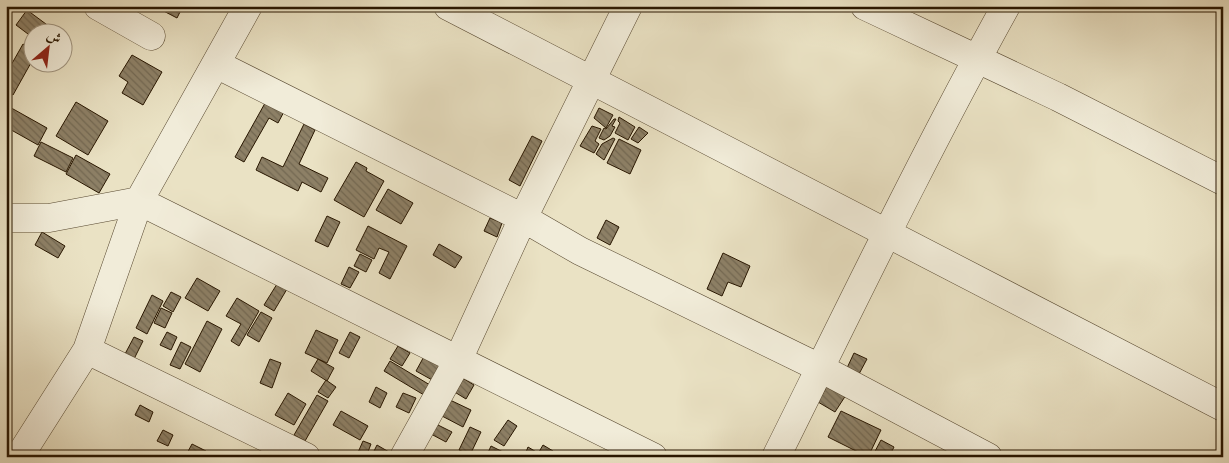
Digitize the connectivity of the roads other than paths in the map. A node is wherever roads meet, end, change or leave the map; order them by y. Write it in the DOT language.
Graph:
graph roads {
  1 [pos="98,6"];
  2 [pos="248,6"];
  3 [pos="448,6"];
  4 [pos="628,6"];
  5 [pos="865,6"];
  6 [pos="1006,6"];
  7 [pos="151,36"];
  8 [pos="976,60"];
  9 [pos="216,64"];
  10 [pos="592,80"];
  11 [pos="1223,181"];
  12 [pos="139,201"];
  13 [pos="6,218"];
  14 [pos="523,218"];
  15 [pos="887,233"];
  16 [pos="87,350"];
  17 [pos="458,360"];
  18 [pos="820,368"];
  19 [pos="1223,407"];
  20 [pos="15,453"];
  21 [pos="306,457"];
  22 [pos="404,457"];
  23 [pos="653,457"];
  24 [pos="776,457"];
  25 [pos="988,457"];
  1 -- 7 [label="street"];
  2 -- 9 [label="street"];
  3 -- 10 [label="street"];
  4 -- 10 [label="street"];
  5 -- 8 [label="street"];
  6 -- 8 [label="street"];
  8 -- 11 [label="street"];
  8 -- 15 [label="street"];
  9 -- 12 [label="street"];
  9 -- 14 [label="street"];
  10 -- 14 [label="street"];
  10 -- 15 [label="street"];
  12 -- 13 [label="street"];
  12 -- 16 [label="street"];
  12 -- 17 [label="street"];
  14 -- 17 [label="street"];
  14 -- 18 [label="street"];
  15 -- 18 [label="street"];
  15 -- 19 [label="street"];
  16 -- 20 [label="street"];
  16 -- 21 [label="street"];
  17 -- 22 [label="street"];
  17 -- 23 [label="street"];
  18 -- 24 [label="street"];
  18 -- 25 [label="street"];
}
